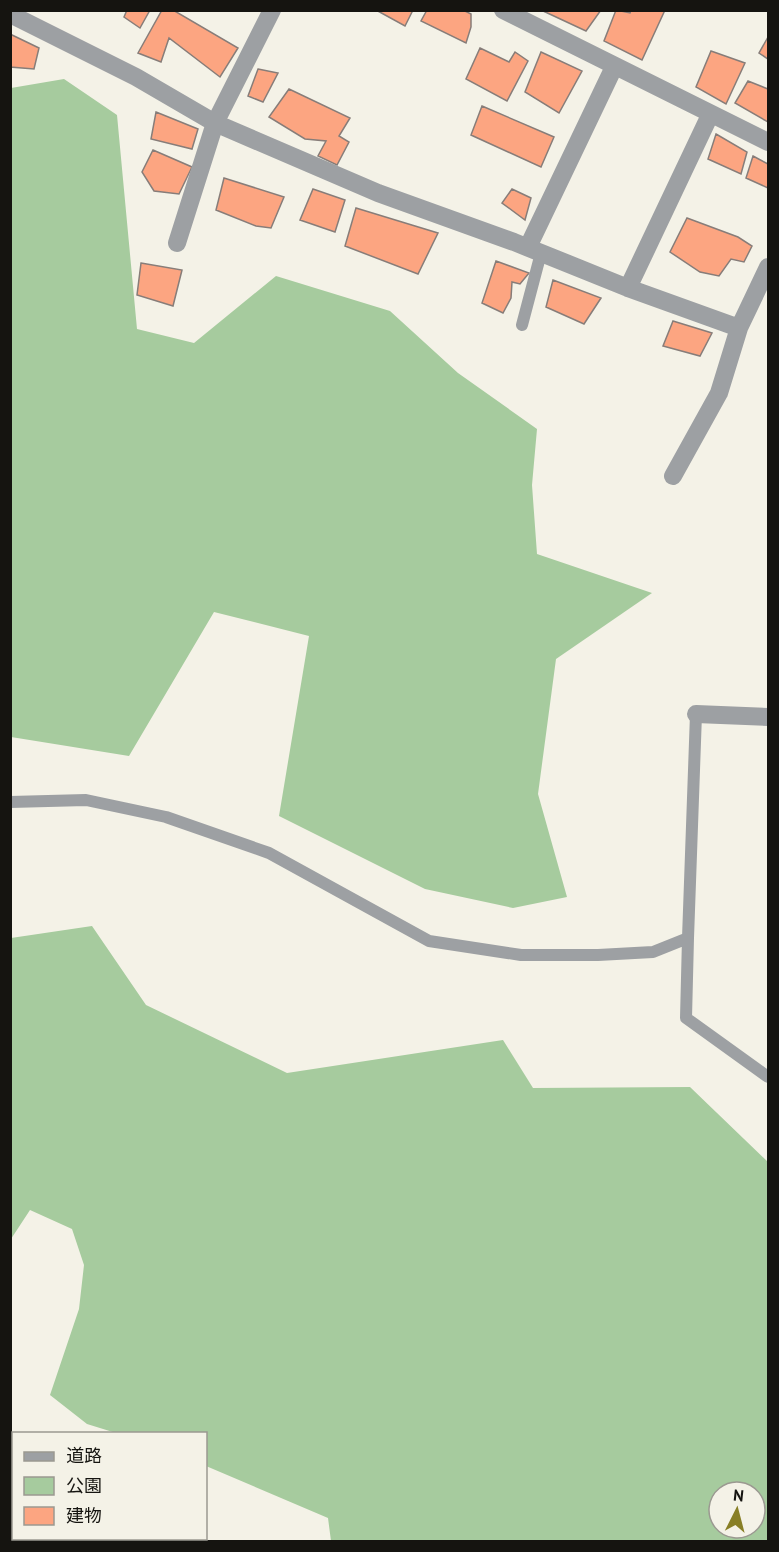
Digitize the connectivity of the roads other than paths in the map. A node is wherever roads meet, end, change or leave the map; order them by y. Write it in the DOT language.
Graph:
graph roads {
  1 [pos="272,10"];
  2 [pos="503,10"];
  3 [pos="10,14"];
  4 [pos="614,67"];
  5 [pos="710,115"];
  6 [pos="215,123"];
  7 [pos="768,142"];
  8 [pos="177,243"];
  9 [pos="535,250"];
  10 [pos="768,267"];
  11 [pos="628,288"];
  12 [pos="522,325"];
  13 [pos="739,328"];
  14 [pos="673,476"];
  15 [pos="696,714"];
  16 [pos="768,717"];
  17 [pos="10,802"];
  18 [pos="688,938"];
  19 [pos="768,1077"];
  1 -- 6 [label="street"];
  2 -- 4 [label="street"];
  3 -- 6 [label="street"];
  4 -- 5 [label="street"];
  4 -- 9 [label="street"];
  5 -- 7 [label="street"];
  5 -- 11 [label="street"];
  6 -- 8 [label="street"];
  6 -- 9 [label="street"];
  9 -- 11 [label="street"];
  9 -- 12 [label="lane"];
  10 -- 13 [label="street"];
  11 -- 13 [label="street"];
  13 -- 14 [label="street"];
  15 -- 16 [label="street"];
  15 -- 18 [label="lane"];
  17 -- 18 [label="lane"];
  18 -- 19 [label="lane"];
}
